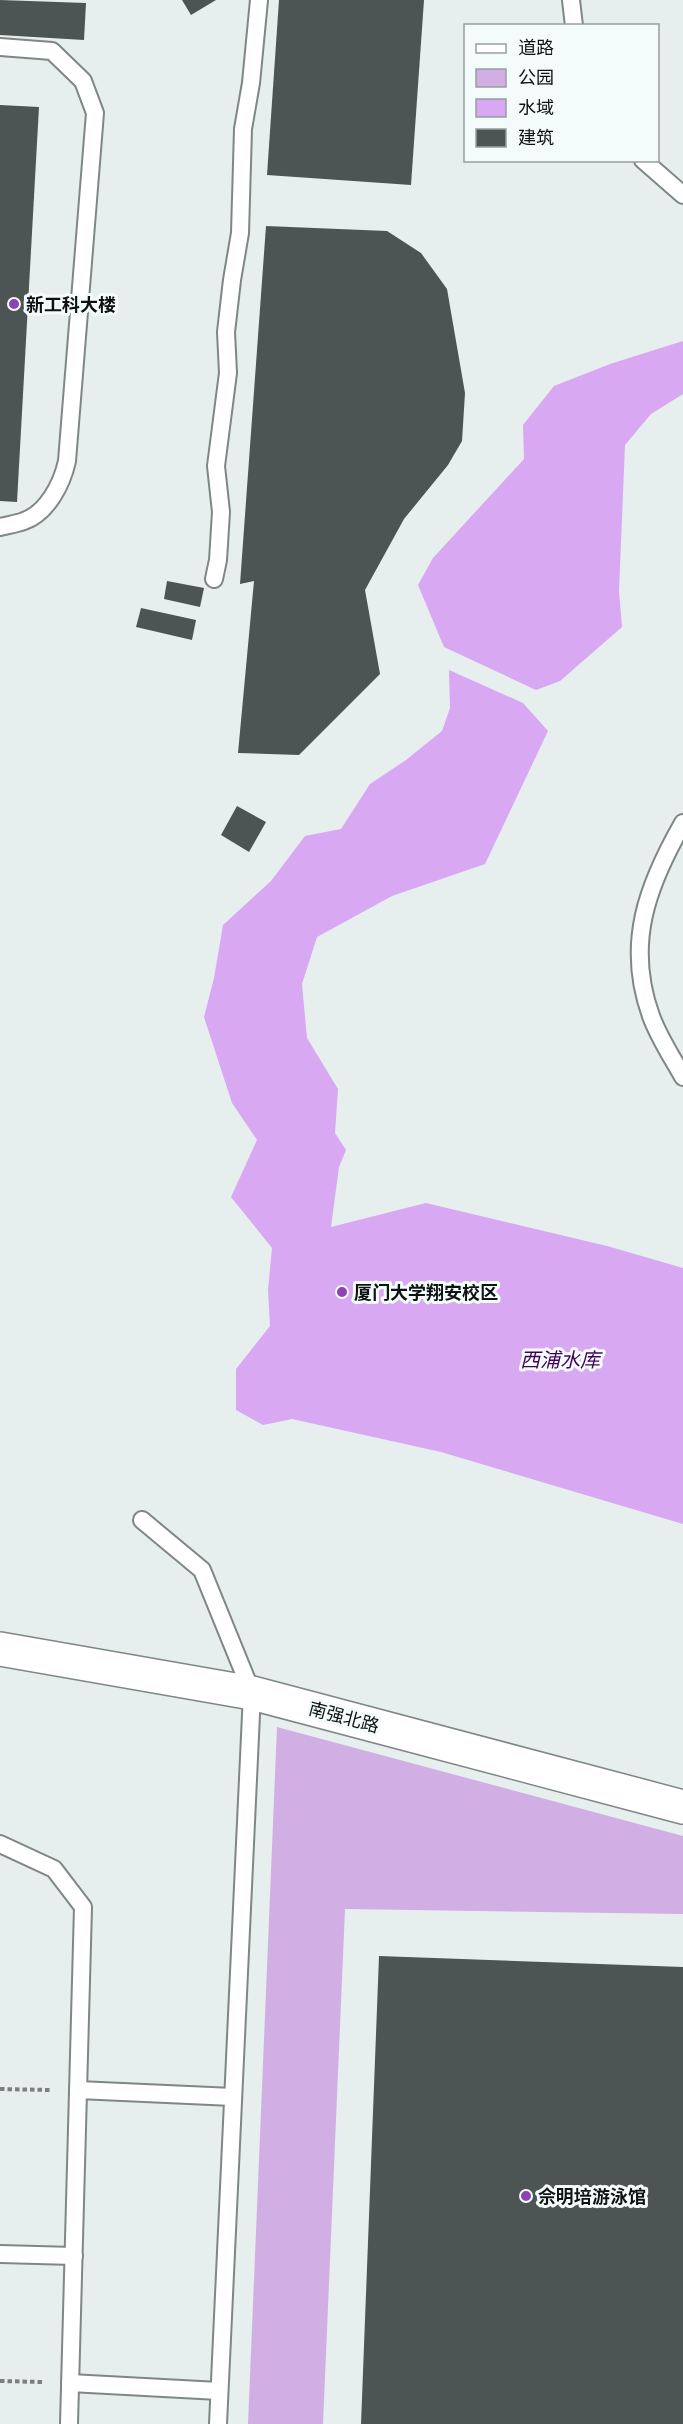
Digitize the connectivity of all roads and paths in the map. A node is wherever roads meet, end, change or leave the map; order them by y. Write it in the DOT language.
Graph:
graph roads {
  1 [pos="259,0"];
  2 [pos="572,0"];
  3 [pos="574,24"];
  4 [pos="0,46"];
  5 [pos="645,162"];
  6 [pos="683,195"];
  7 [pos="0,527"];
  8 [pos="214,579"];
  9 [pos="683,824"];
  10 [pos="683,1077"];
  11 [pos="142,1520"];
  12 [pos="0,1649"];
  13 [pos="252,1693"];
  14 [pos="683,1807"];
  15 [pos="0,1844"];
  16 [pos="0,2089"];
  17 [pos="78,2090"];
  18 [pos="233,2097"];
  19 [pos="0,2254"];
  20 [pos="74,2256"];
  21 [pos="0,2381"];
  22 [pos="70,2383"];
  23 [pos="219,2391"];
  24 [pos="69,2424"];
  25 [pos="219,2424"];
  1 -- 8 [label="lane"];
  2 -- 3 [label="lane"];
  4 -- 7 [label="lane"];
  5 -- 6 [label="lane"];
  9 -- 10 [label="lane"];
  11 -- 13 [label="lane"];
  12 -- 13 [label="street, 南强北路"];
  13 -- 14 [label="street, 南强北路"];
  13 -- 18 [label="lane"];
  15 -- 17 [label="lane"];
  16 -- 17 [label="path"];
  17 -- 18 [label="lane"];
  17 -- 20 [label="lane"];
  18 -- 23 [label="lane"];
  19 -- 20 [label="lane"];
  20 -- 22 [label="lane"];
  21 -- 22 [label="path"];
  22 -- 23 [label="lane"];
  22 -- 24 [label="lane"];
  23 -- 25 [label="lane"];
}
